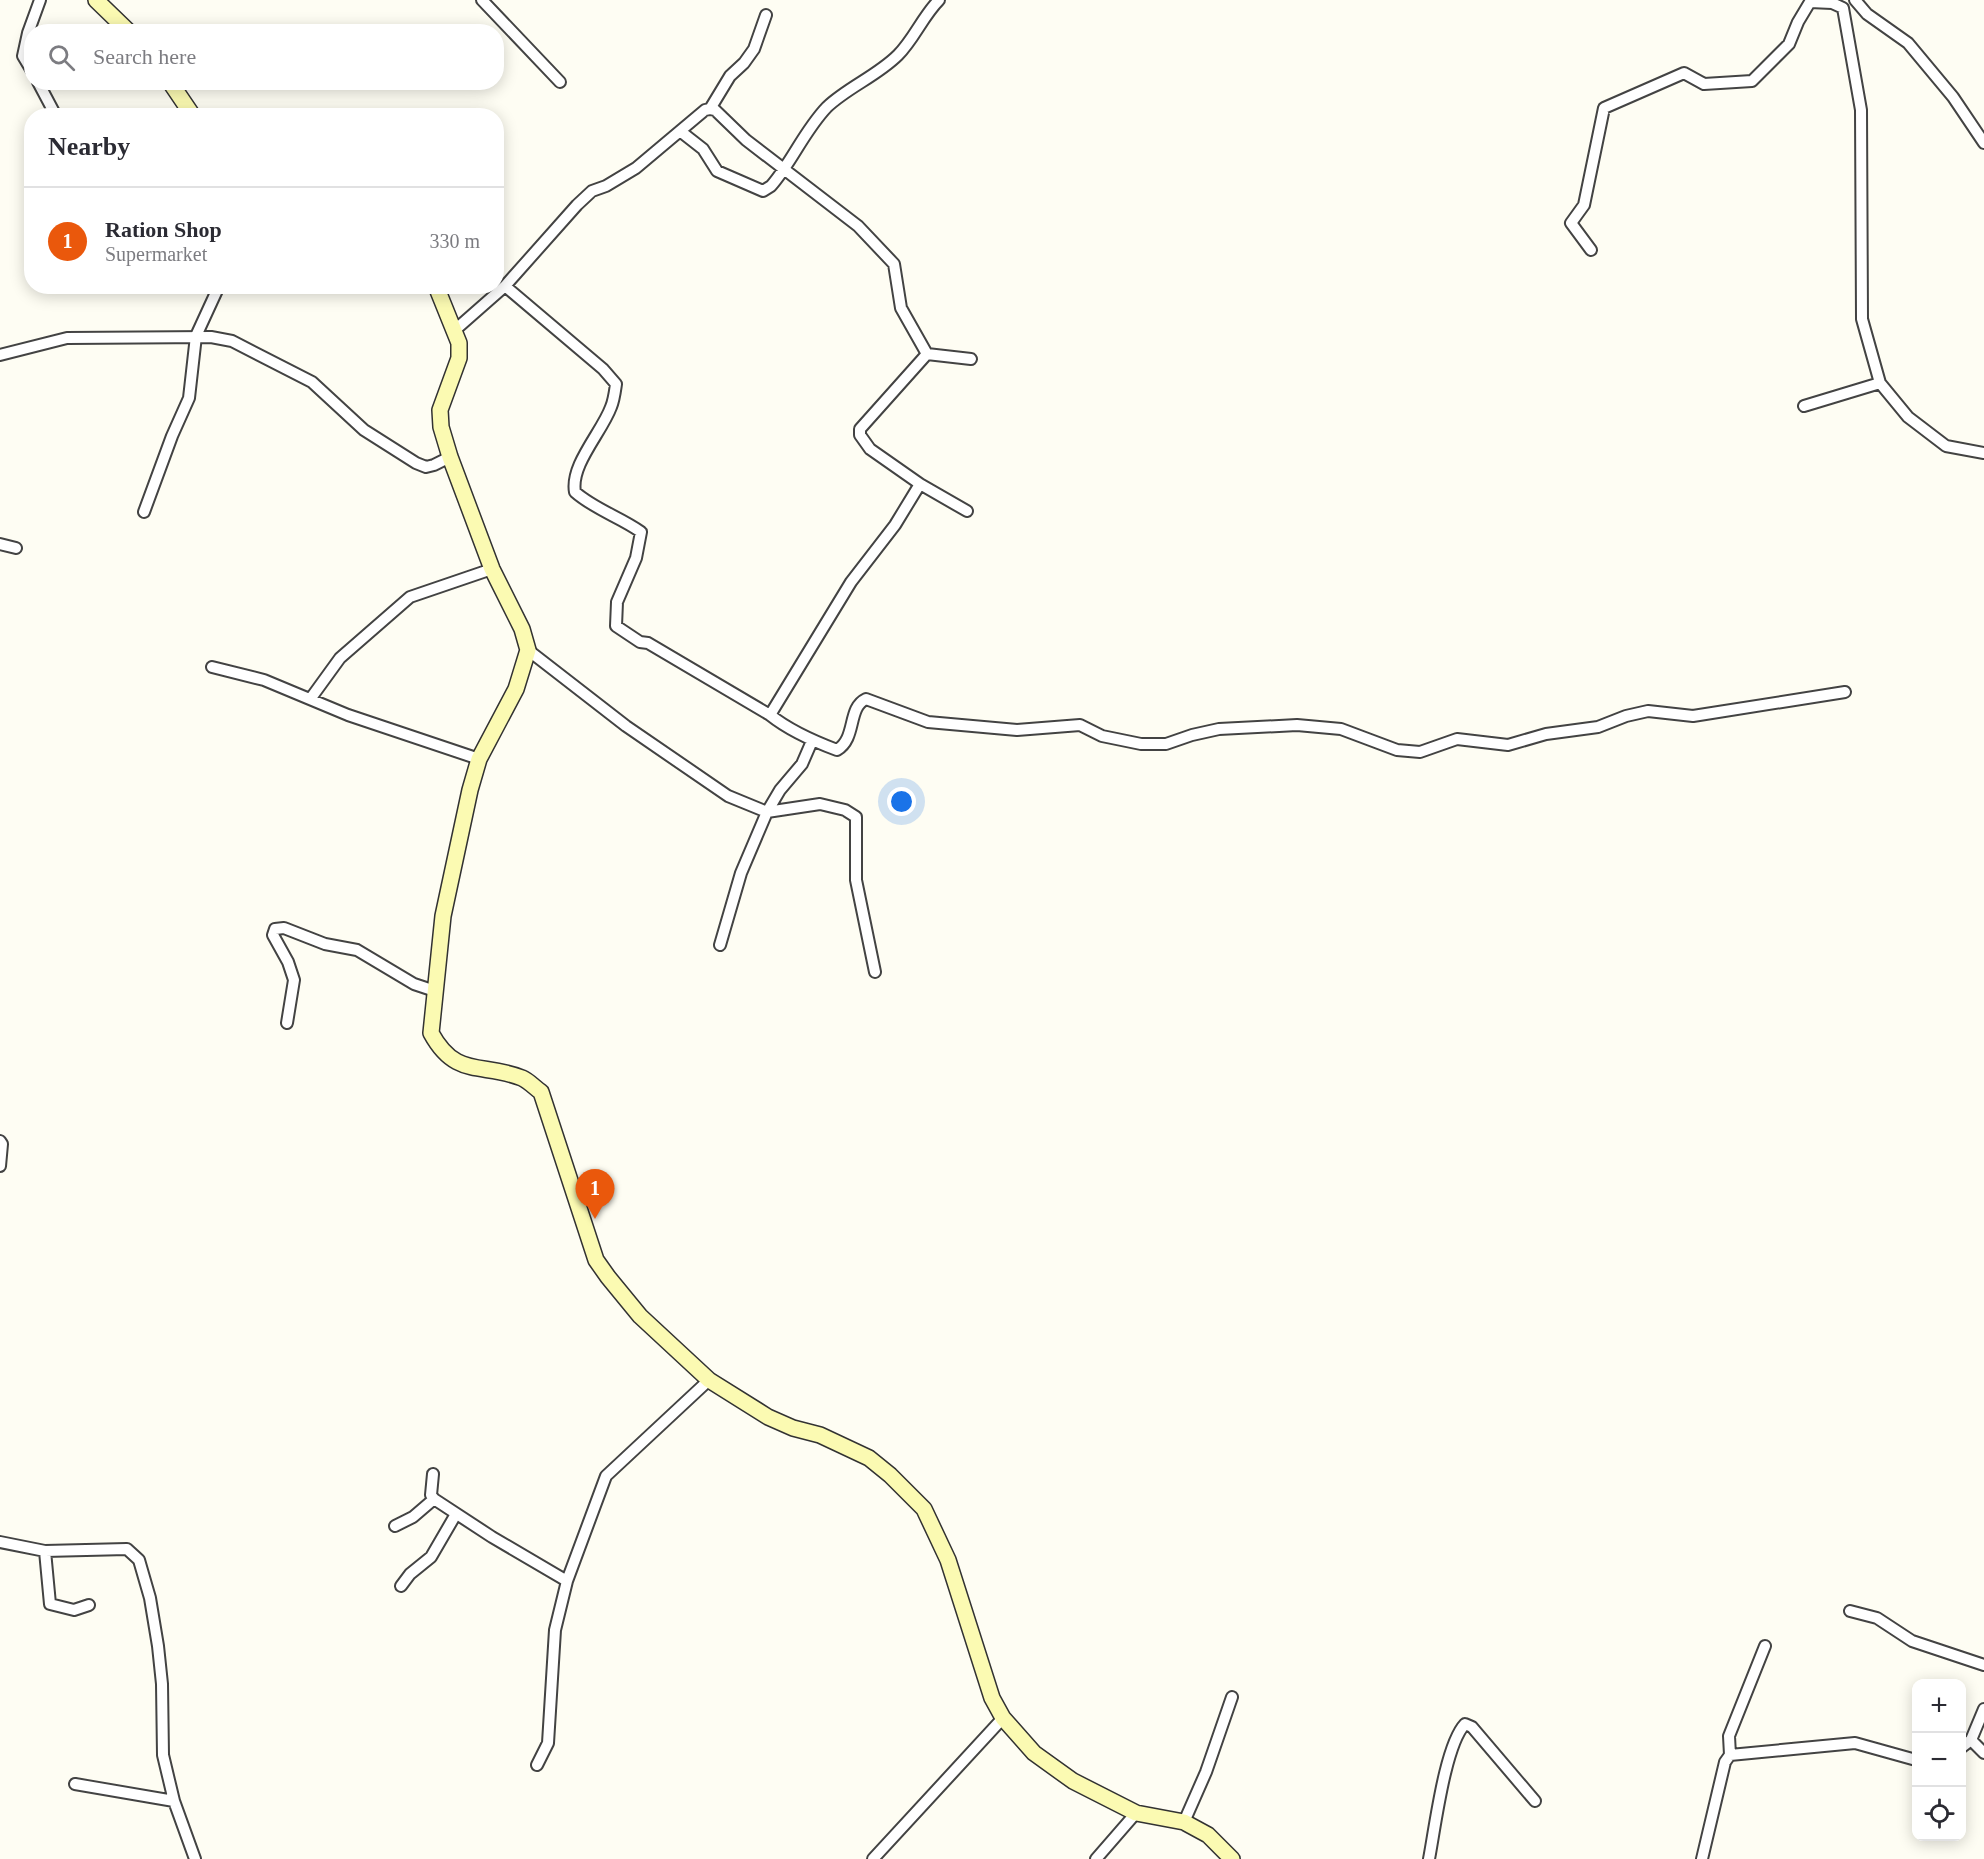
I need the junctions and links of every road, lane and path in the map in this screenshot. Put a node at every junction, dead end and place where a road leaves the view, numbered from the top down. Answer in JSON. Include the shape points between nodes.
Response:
{"nodes":[{"id":1,"x":40,"y":0,"type":"edge"},
{"id":2,"x":96,"y":0,"type":"edge"},
{"id":3,"x":482,"y":0,"type":"edge"},
{"id":4,"x":939,"y":0,"type":"edge"},
{"id":5,"x":1853,"y":0,"type":"edge"},
{"id":6,"x":1843,"y":8,"type":"junction"},
{"id":7,"x":766,"y":15,"type":"dead end"},
{"id":8,"x":31,"y":24,"type":"edge"},
{"id":9,"x":121,"y":24,"type":"edge"},
{"id":10,"x":561,"y":82,"type":"dead end"},
{"id":11,"x":42,"y":90,"type":"edge"},
{"id":12,"x":175,"y":90,"type":"edge"},
{"id":13,"x":52,"y":108,"type":"edge"},
{"id":14,"x":188,"y":108,"type":"edge"},
{"id":15,"x":710,"y":109,"type":"junction"},
{"id":16,"x":680,"y":131,"type":"junction"},
{"id":17,"x":1984,"y":143,"type":"edge"},
{"id":18,"x":783,"y":168,"type":"junction"},
{"id":19,"x":1591,"y":250,"type":"dead end"},
{"id":20,"x":505,"y":286,"type":"joint"},
{"id":21,"x":215,"y":294,"type":"edge"},
{"id":22,"x":439,"y":294,"type":"edge"},
{"id":23,"x":496,"y":294,"type":"edge"},
{"id":24,"x":455,"y":330,"type":"junction"},
{"id":25,"x":196,"y":336,"type":"junction"},
{"id":26,"x":927,"y":354,"type":"junction"},
{"id":27,"x":0,"y":355,"type":"edge"},
{"id":28,"x":971,"y":359,"type":"dead end"},
{"id":29,"x":1880,"y":383,"type":"junction"},
{"id":30,"x":1804,"y":406,"type":"dead end"},
{"id":31,"x":1984,"y":453,"type":"edge"},
{"id":32,"x":450,"y":457,"type":"junction"},
{"id":33,"x":920,"y":484,"type":"junction"},
{"id":34,"x":967,"y":511,"type":"dead end"},
{"id":35,"x":144,"y":512,"type":"dead end"},
{"id":36,"x":0,"y":544,"type":"edge"},
{"id":37,"x":16,"y":548,"type":"dead end"},
{"id":38,"x":492,"y":569,"type":"junction"},
{"id":39,"x":528,"y":650,"type":"junction"},
{"id":40,"x":212,"y":667,"type":"dead end"},
{"id":41,"x":1845,"y":692,"type":"dead end"},
{"id":42,"x":311,"y":698,"type":"junction"},
{"id":43,"x":770,"y":715,"type":"junction"},
{"id":44,"x":812,"y":741,"type":"junction"},
{"id":45,"x":479,"y":759,"type":"junction"},
{"id":46,"x":767,"y":812,"type":"junction"},
{"id":47,"x":720,"y":945,"type":"dead end"},
{"id":48,"x":875,"y":972,"type":"dead end"},
{"id":49,"x":435,"y":991,"type":"junction"},
{"id":50,"x":287,"y":1023,"type":"dead end"},
{"id":51,"x":0,"y":1141,"type":"edge"},
{"id":52,"x":0,"y":1166,"type":"edge"},
{"id":53,"x":709,"y":1380,"type":"junction"},
{"id":54,"x":433,"y":1473,"type":"dead end"},
{"id":55,"x":434,"y":1499,"type":"junction"},
{"id":56,"x":456,"y":1514,"type":"junction"},
{"id":57,"x":395,"y":1526,"type":"dead end"},
{"id":58,"x":0,"y":1542,"type":"edge"},
{"id":59,"x":45,"y":1551,"type":"junction"},
{"id":60,"x":567,"y":1581,"type":"junction"},
{"id":61,"x":401,"y":1586,"type":"dead end"},
{"id":62,"x":89,"y":1605,"type":"dead end"},
{"id":63,"x":1850,"y":1611,"type":"dead end"},
{"id":64,"x":1765,"y":1646,"type":"dead end"},
{"id":65,"x":1984,"y":1665,"type":"edge"},
{"id":66,"x":1232,"y":1697,"type":"dead end"},
{"id":67,"x":1984,"y":1709,"type":"edge"},
{"id":68,"x":1003,"y":1718,"type":"junction"},
{"id":69,"x":1971,"y":1740,"type":"junction"},
{"id":70,"x":1966,"y":1744,"type":"edge"},
{"id":71,"x":1984,"y":1753,"type":"edge"},
{"id":72,"x":1730,"y":1755,"type":"junction"},
{"id":73,"x":1912,"y":1759,"type":"edge"},
{"id":74,"x":537,"y":1765,"type":"dead end"},
{"id":75,"x":75,"y":1784,"type":"dead end"},
{"id":76,"x":174,"y":1801,"type":"junction"},
{"id":77,"x":1535,"y":1801,"type":"dead end"},
{"id":78,"x":1136,"y":1813,"type":"junction"},
{"id":79,"x":1184,"y":1822,"type":"junction"},
{"id":80,"x":195,"y":1859,"type":"edge"},
{"id":81,"x":873,"y":1859,"type":"edge"},
{"id":82,"x":1095,"y":1859,"type":"edge"},
{"id":83,"x":1232,"y":1859,"type":"edge"},
{"id":84,"x":1429,"y":1859,"type":"edge"},
{"id":85,"x":1702,"y":1859,"type":"edge"}],
"edges":[{"from":1,"to":8,"type":"street"},
{"from":2,"to":9,"type":"main road"},
{"from":3,"to":10,"type":"street"},
{"from":4,"to":18,"type":"street","via":[[899,55],[828,106]]},
{"from":5,"to":6,"type":"street"},
{"from":5,"to":17,"type":"street","via":[[1908,43],[1953,97]]},
{"from":6,"to":19,"type":"street","via":[[1810,2],[1789,44],[1752,81],[1704,84],[1684,74],[1604,108],[1584,205],[1572,223]]},
{"from":6,"to":29,"type":"street","via":[[1861,110],[1862,319]]},
{"from":7,"to":15,"type":"street","via":[[754,49],[730,76]]},
{"from":11,"to":13,"type":"street"},
{"from":12,"to":14,"type":"main road"},
{"from":15,"to":16,"type":"street"},
{"from":15,"to":18,"type":"street"},
{"from":16,"to":18,"type":"street","via":[[703,149],[717,171],[763,190],[774,183]]},
{"from":16,"to":20,"type":"street","via":[[636,168],[592,191]]},
{"from":18,"to":26,"type":"street","via":[[858,226],[894,264],[901,308]]},
{"from":20,"to":43,"type":"street","via":[[616,384],[612,406],[573,484],[584,500],[641,532],[636,558],[617,602],[616,626]]},
{"from":21,"to":25,"type":"street"},
{"from":22,"to":24,"type":"main road"},
{"from":23,"to":24,"type":"street"},
{"from":24,"to":32,"type":"main road","via":[[459,358],[440,410]]},
{"from":25,"to":27,"type":"street","via":[[67,338]]},
{"from":25,"to":32,"type":"street","via":[[232,341],[312,382],[364,430],[416,463],[426,467]]},
{"from":25,"to":35,"type":"street","via":[[189,398]]},
{"from":26,"to":28,"type":"street"},
{"from":26,"to":33,"type":"street","via":[[860,429],[870,449]]},
{"from":29,"to":30,"type":"street"},
{"from":29,"to":31,"type":"street","via":[[1908,417],[1946,446]]},
{"from":32,"to":38,"type":"main road"},
{"from":33,"to":34,"type":"street"},
{"from":33,"to":43,"type":"street","via":[[895,525],[851,582]]},
{"from":36,"to":37,"type":"street"},
{"from":38,"to":39,"type":"main road","via":[[522,629]]},
{"from":38,"to":42,"type":"street","via":[[410,597],[340,658]]},
{"from":39,"to":45,"type":"main road","via":[[516,689]]},
{"from":39,"to":46,"type":"street","via":[[626,726],[728,796]]},
{"from":40,"to":42,"type":"street","via":[[264,680]]},
{"from":41,"to":44,"type":"street","via":[[1693,716],[1648,711],[1598,727],[1546,734],[1508,745],[1458,739],[1419,752],[1397,750],[1341,729],[1297,725],[1219,729],[1166,744],[1141,744],[1102,736],[1080,725],[1017,730],[928,722],[866,699],[856,710],[848,742],[843,746],[837,750]]},
{"from":42,"to":45,"type":"street","via":[[348,716]]},
{"from":43,"to":44,"type":"street"},
{"from":44,"to":46,"type":"street","via":[[802,764]]},
{"from":45,"to":49,"type":"main road","via":[[443,916]]},
{"from":46,"to":47,"type":"street","via":[[741,873]]},
{"from":46,"to":48,"type":"street","via":[[820,804],[856,817],[856,880]]},
{"from":49,"to":50,"type":"street","via":[[414,984],[357,950],[325,944],[284,928],[275,929],[273,935],[294,980]]},
{"from":49,"to":53,"type":"main road","via":[[431,1033],[439,1048],[449,1059],[524,1079],[541,1092],[596,1260],[640,1316]]},
{"from":51,"to":52,"type":"street"},
{"from":53,"to":60,"type":"street","via":[[606,1476]]},
{"from":53,"to":68,"type":"main road","via":[[768,1417],[831,1439],[869,1458],[924,1509],[948,1560],[992,1698]]},
{"from":54,"to":55,"type":"street"},
{"from":55,"to":56,"type":"street"},
{"from":55,"to":57,"type":"street"},
{"from":56,"to":60,"type":"street"},
{"from":56,"to":61,"type":"street","via":[[431,1557]]},
{"from":58,"to":59,"type":"street"},
{"from":59,"to":62,"type":"street","via":[[50,1604],[74,1610]]},
{"from":59,"to":76,"type":"street","via":[[126,1549],[139,1560],[158,1646],[163,1755]]},
{"from":60,"to":74,"type":"street","via":[[555,1630],[548,1743]]},
{"from":63,"to":65,"type":"street","via":[[1877,1618],[1912,1641]]},
{"from":64,"to":72,"type":"street","via":[[1729,1736]]},
{"from":66,"to":79,"type":"street"},
{"from":67,"to":69,"type":"street"},
{"from":68,"to":78,"type":"main road","via":[[1034,1753],[1073,1781]]},
{"from":68,"to":81,"type":"street"},
{"from":69,"to":70,"type":"street"},
{"from":69,"to":71,"type":"street"},
{"from":72,"to":73,"type":"street","via":[[1855,1743]]},
{"from":72,"to":85,"type":"street","via":[[1725,1762]]},
{"from":75,"to":76,"type":"street"},
{"from":76,"to":80,"type":"street"},
{"from":77,"to":84,"type":"street","via":[[1466,1724],[1450,1753]]},
{"from":78,"to":79,"type":"main road"},
{"from":78,"to":82,"type":"street"},
{"from":79,"to":83,"type":"main road","via":[[1208,1835]]}]}
